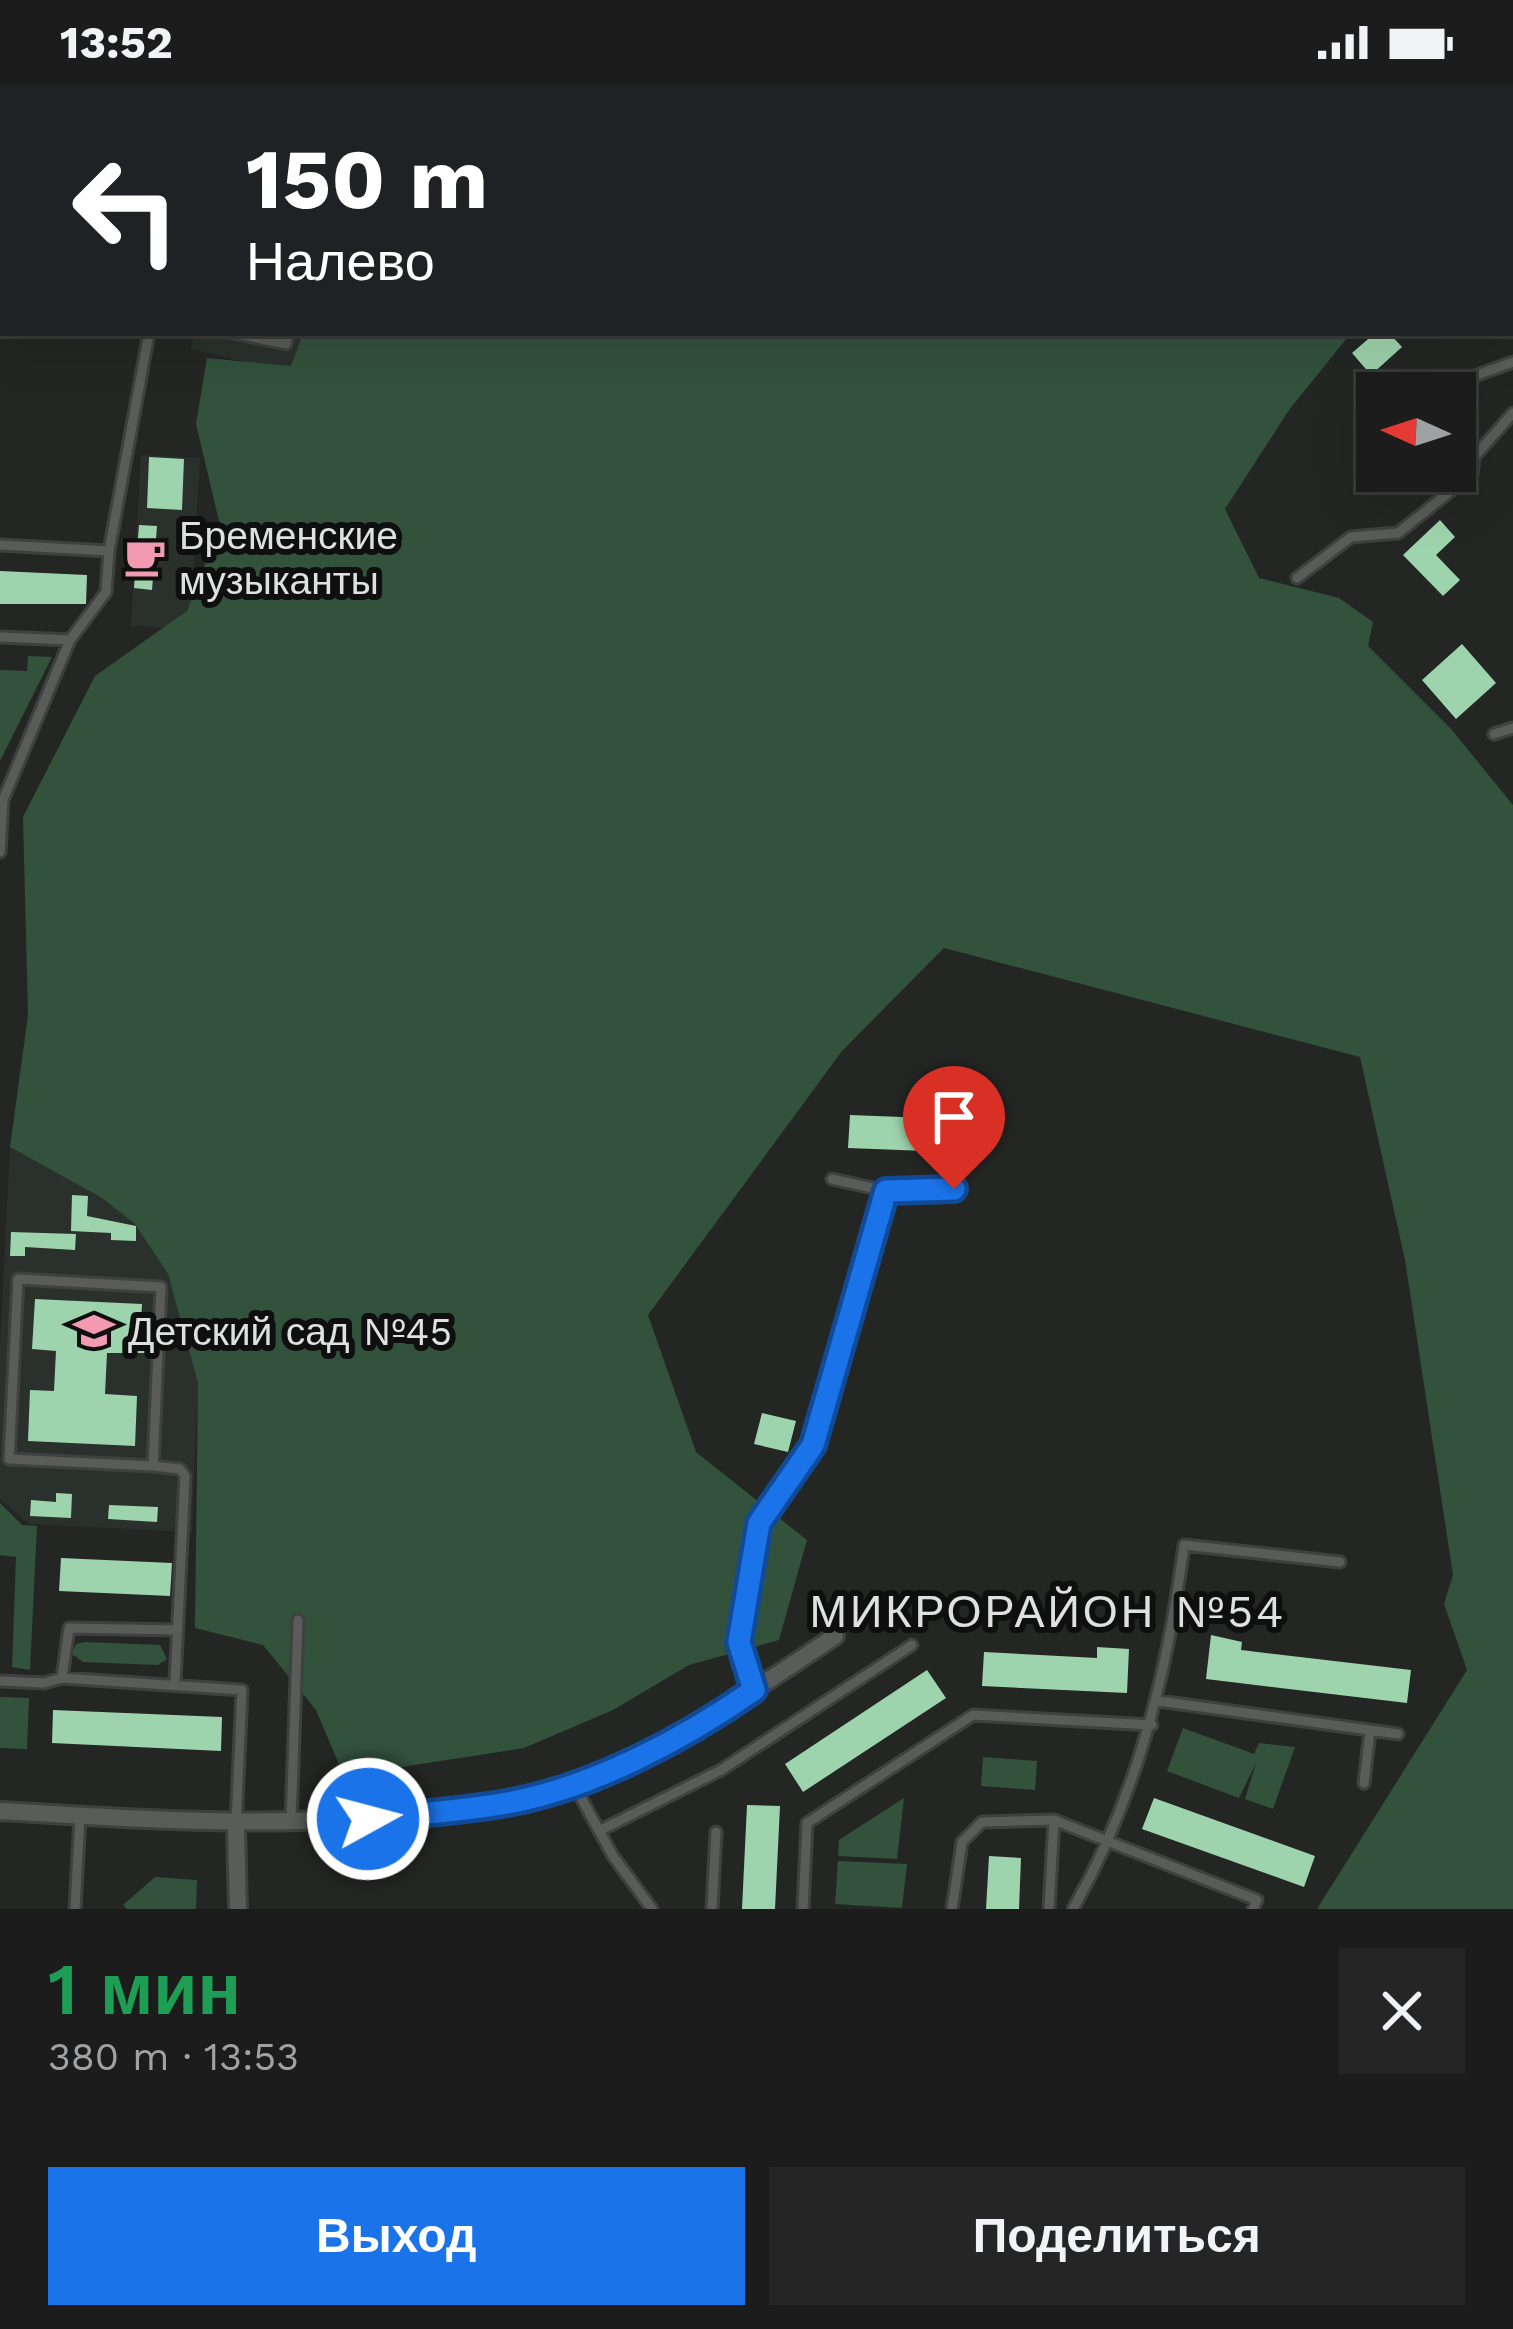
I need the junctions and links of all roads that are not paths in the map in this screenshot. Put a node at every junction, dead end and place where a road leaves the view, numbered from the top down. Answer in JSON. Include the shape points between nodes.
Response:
{"nodes":[{"id":1,"x":148,"y":336,"type":"edge"},
{"id":2,"x":247,"y":336,"type":"edge"},
{"id":3,"x":288,"y":336,"type":"edge"},
{"id":4,"x":1513,"y":362,"type":"edge"},
{"id":5,"x":1476,"y":376,"type":"edge"},
{"id":6,"x":1513,"y":413,"type":"edge"},
{"id":7,"x":0,"y":545,"type":"edge"},
{"id":8,"x":109,"y":550,"type":"junction"},
{"id":9,"x":1297,"y":578,"type":"dead end"},
{"id":10,"x":0,"y":637,"type":"edge"},
{"id":11,"x":70,"y":640,"type":"junction"},
{"id":12,"x":1513,"y":728,"type":"edge"},
{"id":13,"x":1494,"y":734,"type":"dead end"},
{"id":14,"x":0,"y":852,"type":"edge"},
{"id":15,"x":972,"y":1135,"type":"dead end"},
{"id":16,"x":832,"y":1179,"type":"dead end"},
{"id":17,"x":886,"y":1191,"type":"junction"},
{"id":18,"x":153,"y":1466,"type":"junction"},
{"id":19,"x":1340,"y":1562,"type":"dead end"},
{"id":20,"x":298,"y":1620,"type":"dead end"},
{"id":21,"x":178,"y":1630,"type":"junction"},
{"id":22,"x":836,"y":1636,"type":"dead end"},
{"id":23,"x":912,"y":1645,"type":"dead end"},
{"id":24,"x":62,"y":1678,"type":"junction"},
{"id":25,"x":0,"y":1681,"type":"edge"},
{"id":26,"x":176,"y":1682,"type":"junction"},
{"id":27,"x":754,"y":1690,"type":"junction"},
{"id":28,"x":1159,"y":1701,"type":"junction"},
{"id":29,"x":1152,"y":1725,"type":"junction"},
{"id":30,"x":1370,"y":1731,"type":"junction"},
{"id":31,"x":1398,"y":1734,"type":"dead end"},
{"id":32,"x":1364,"y":1783,"type":"dead end"},
{"id":33,"x":573,"y":1784,"type":"junction"},
{"id":34,"x":0,"y":1811,"type":"edge"},
{"id":35,"x":80,"y":1816,"type":"junction"},
{"id":36,"x":1054,"y":1820,"type":"junction"},
{"id":37,"x":291,"y":1823,"type":"junction"},
{"id":38,"x":236,"y":1826,"type":"junction"},
{"id":39,"x":599,"y":1831,"type":"junction"},
{"id":40,"x":716,"y":1832,"type":"dead end"},
{"id":41,"x":1110,"y":1844,"type":"junction"},
{"id":42,"x":75,"y":1909,"type":"edge"},
{"id":43,"x":238,"y":1909,"type":"edge"},
{"id":44,"x":652,"y":1909,"type":"edge"},
{"id":45,"x":712,"y":1909,"type":"edge"},
{"id":46,"x":803,"y":1909,"type":"edge"},
{"id":47,"x":952,"y":1909,"type":"edge"},
{"id":48,"x":1049,"y":1909,"type":"edge"},
{"id":49,"x":1073,"y":1909,"type":"edge"},
{"id":50,"x":1253,"y":1909,"type":"edge"}],
"edges":[{"from":1,"to":8,"type":"lane"},
{"from":2,"to":3,"type":"lane","via":[[286,344]]},
{"from":4,"to":5,"type":"lane"},
{"from":6,"to":9,"type":"lane","via":[[1474,457],[1472,474],[1397,532],[1351,537]]},
{"from":7,"to":8,"type":"lane"},
{"from":8,"to":11,"type":"lane","via":[[106,592]]},
{"from":10,"to":11,"type":"lane"},
{"from":11,"to":14,"type":"lane","via":[[3,800]]},
{"from":12,"to":13,"type":"lane"},
{"from":15,"to":17,"type":"lane","via":[[954,1189]]},
{"from":16,"to":17,"type":"lane"},
{"from":17,"to":27,"type":"lane","via":[[813,1445],[759,1523],[739,1642]]},
{"from":18,"to":18,"type":"lane","via":[[161,1287],[18,1279],[9,1459]]},
{"from":18,"to":21,"type":"lane","via":[[185,1476]]},
{"from":19,"to":28,"type":"lane","via":[[1184,1544]]},
{"from":20,"to":37,"type":"lane"},
{"from":21,"to":24,"type":"lane","via":[[69,1628]]},
{"from":21,"to":26,"type":"lane"},
{"from":22,"to":27,"type":"street"},
{"from":23,"to":39,"type":"lane","via":[[693,1787]]},
{"from":24,"to":25,"type":"lane"},
{"from":24,"to":26,"type":"lane"},
{"from":26,"to":38,"type":"lane","via":[[242,1690]]},
{"from":27,"to":33,"type":"street","via":[[700,1726]]},
{"from":28,"to":29,"type":"lane"},
{"from":28,"to":30,"type":"lane"},
{"from":29,"to":41,"type":"lane"},
{"from":29,"to":46,"type":"lane","via":[[973,1715],[807,1823]]},
{"from":30,"to":31,"type":"lane"},
{"from":30,"to":32,"type":"lane"},
{"from":33,"to":37,"type":"street","via":[[510,1803]]},
{"from":33,"to":39,"type":"lane"},
{"from":34,"to":35,"type":"street"},
{"from":35,"to":38,"type":"street"},
{"from":35,"to":42,"type":"lane"},
{"from":36,"to":41,"type":"lane"},
{"from":36,"to":47,"type":"lane","via":[[982,1822],[962,1842]]},
{"from":36,"to":48,"type":"lane"},
{"from":37,"to":38,"type":"street"},
{"from":38,"to":43,"type":"street"},
{"from":39,"to":44,"type":"lane"},
{"from":40,"to":45,"type":"lane"},
{"from":41,"to":49,"type":"lane"},
{"from":41,"to":50,"type":"lane","via":[[1257,1900]]}]}
